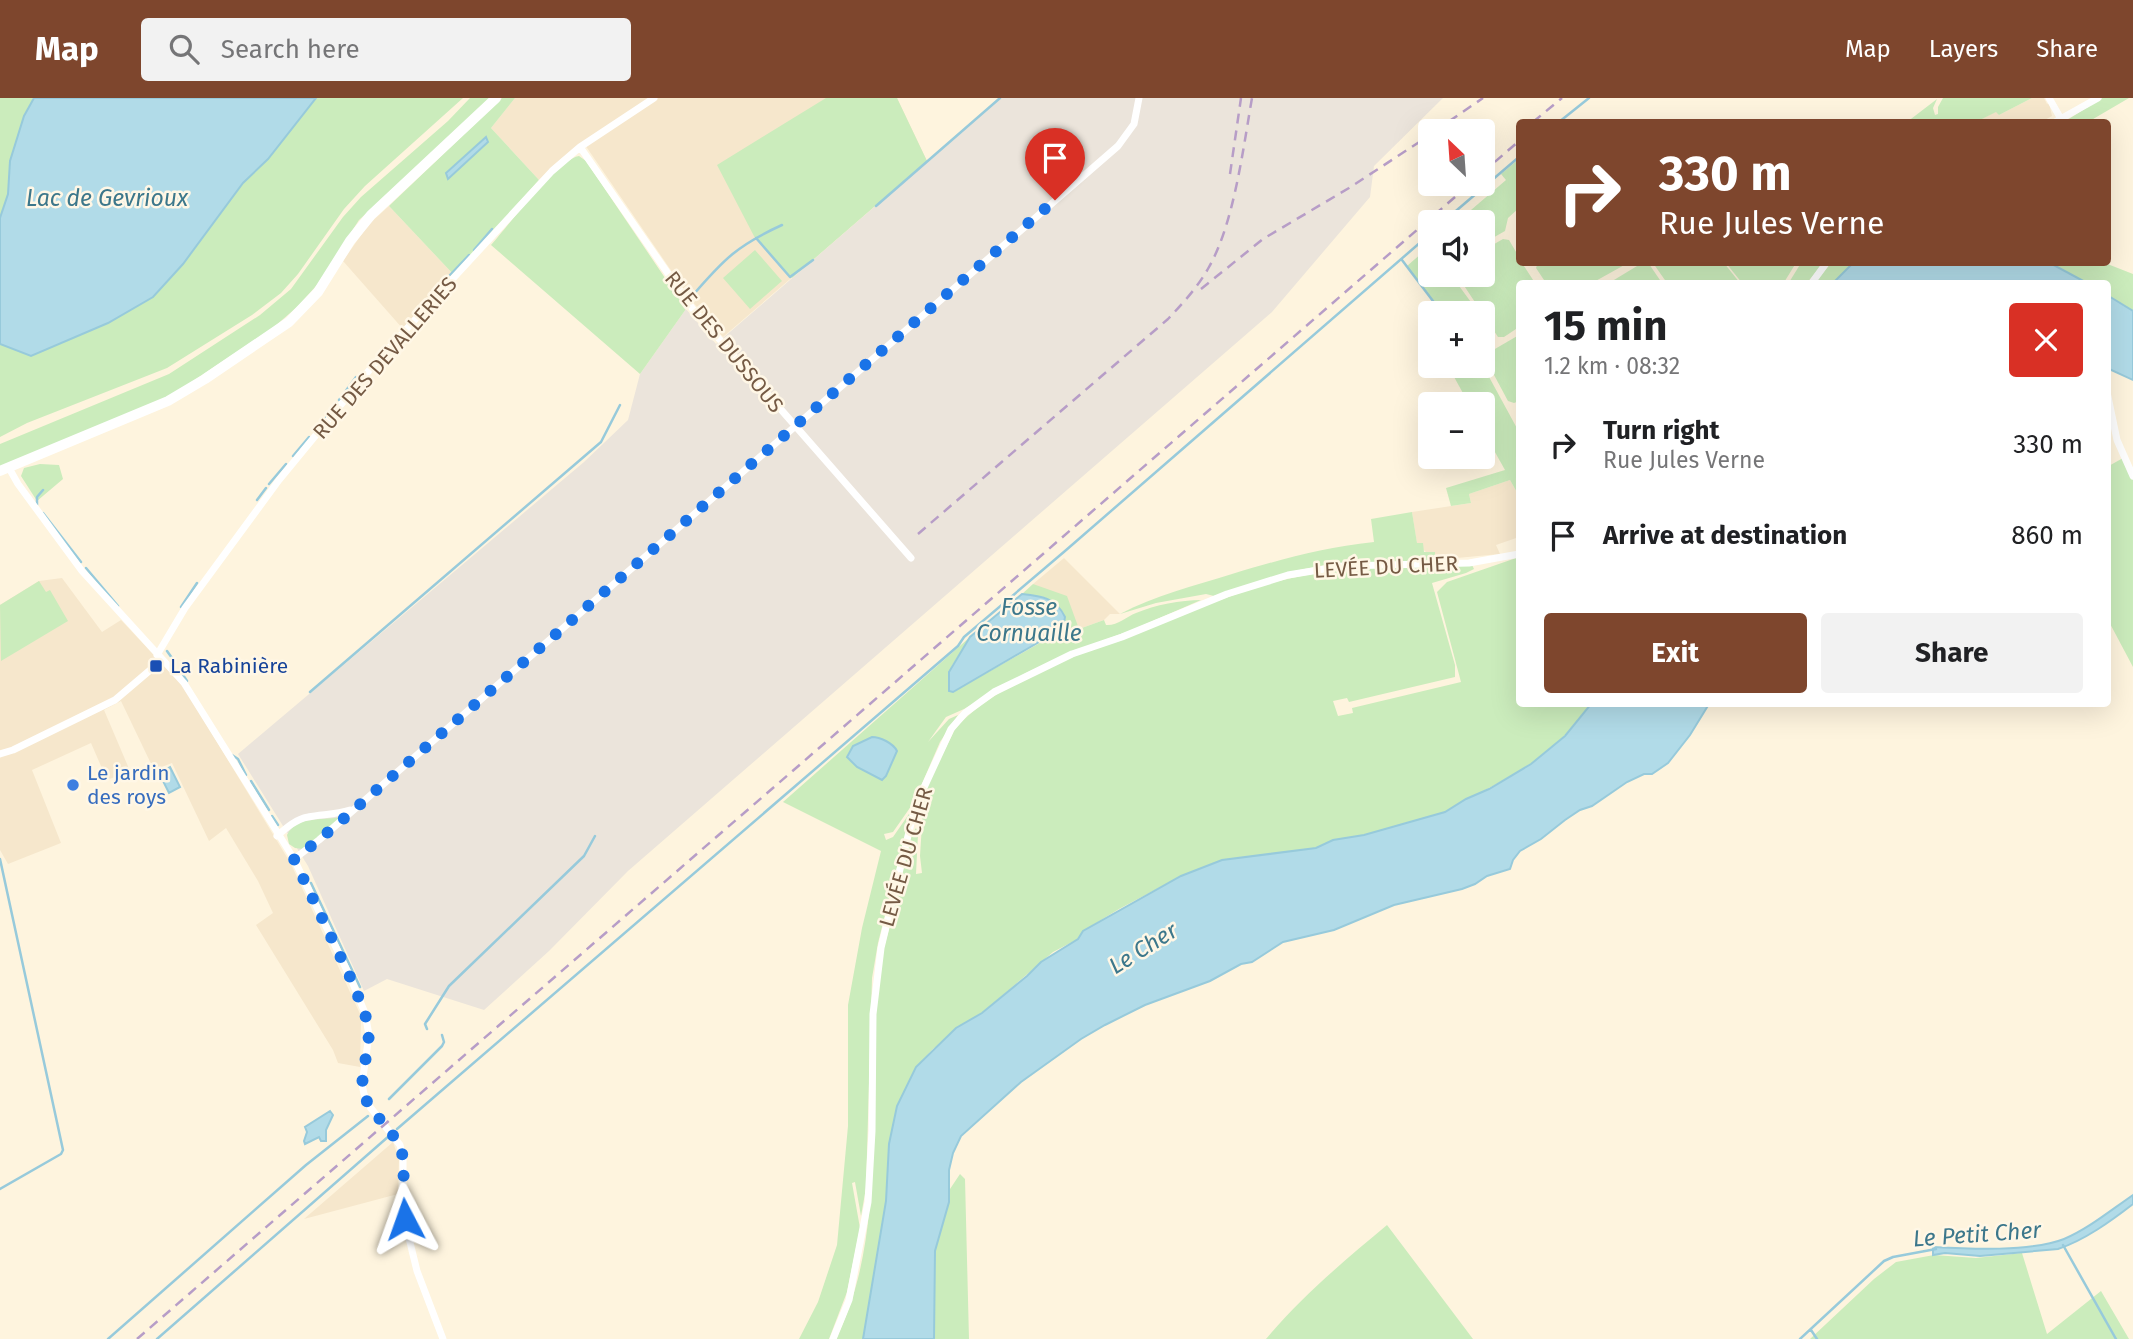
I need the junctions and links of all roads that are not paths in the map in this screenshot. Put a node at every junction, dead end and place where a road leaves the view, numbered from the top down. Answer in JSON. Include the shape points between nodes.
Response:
{"nodes":[{"id":1,"x":496,"y":98,"type":"edge"},
{"id":2,"x":654,"y":98,"type":"edge"},
{"id":3,"x":1139,"y":98,"type":"edge"},
{"id":4,"x":2049,"y":98,"type":"edge"},
{"id":5,"x":2098,"y":98,"type":"edge"},
{"id":6,"x":2057,"y":119,"type":"edge"},
{"id":7,"x":2061,"y":119,"type":"edge"},
{"id":8,"x":580,"y":147,"type":"junction"},
{"id":9,"x":2111,"y":411,"type":"edge"},
{"id":10,"x":794,"y":427,"type":"junction"},
{"id":11,"x":4,"y":470,"type":"edge"},
{"id":12,"x":2133,"y":476,"type":"edge"},
{"id":13,"x":1516,"y":555,"type":"edge"},
{"id":14,"x":911,"y":558,"type":"dead end"},
{"id":15,"x":159,"y":658,"type":"junction"},
{"id":16,"x":0,"y":754,"type":"edge"},
{"id":17,"x":354,"y":809,"type":"junction"},
{"id":18,"x":277,"y":836,"type":"junction"},
{"id":19,"x":294,"y":859,"type":"junction"},
{"id":20,"x":443,"y":1339,"type":"edge"},
{"id":21,"x":833,"y":1339,"type":"edge"}],
"edges":[{"from":1,"to":11,"type":"street","via":[[372,215],[318,292],[289,322],[168,401]]},
{"from":2,"to":8,"type":"street","name":"RUE DES DEVALLERIES"},
{"from":3,"to":10,"type":"street","via":[[1134,124],[1118,146]]},
{"from":4,"to":6,"type":"street"},
{"from":5,"to":7,"type":"street"},
{"from":8,"to":10,"type":"street","name":"RUE DES DUSSOUS","via":[[692,308]]},
{"from":8,"to":15,"type":"street","name":"RUE DES DEVALLERIES","via":[[536,188],[360,381],[256,510],[185,608]]},
{"from":9,"to":12,"type":"street","via":[[2117,440]]},
{"from":10,"to":14,"type":"street","name":"RUE DES DUSSOUS"},
{"from":10,"to":17,"type":"street"},
{"from":11,"to":15,"type":"street","via":[[82,571]]},
{"from":13,"to":21,"type":"street","name":"LEVÉE DU CHER","via":[[1469,563],[1324,568],[1264,582],[1054,662],[965,712],[951,729],[915,807],[883,939],[874,1004],[868,1202],[849,1300]]},
{"from":15,"to":16,"type":"street","name":"RUE DES DEVALLERIES","via":[[115,700]]},
{"from":15,"to":18,"type":"street","via":[[184,683]]},
{"from":17,"to":18,"type":"street","via":[[307,817]]},
{"from":17,"to":19,"type":"street"},
{"from":18,"to":19,"type":"street"},
{"from":19,"to":20,"type":"street","via":[[365,1013],[369,1035],[363,1094],[400,1144],[407,1230]]}]}
